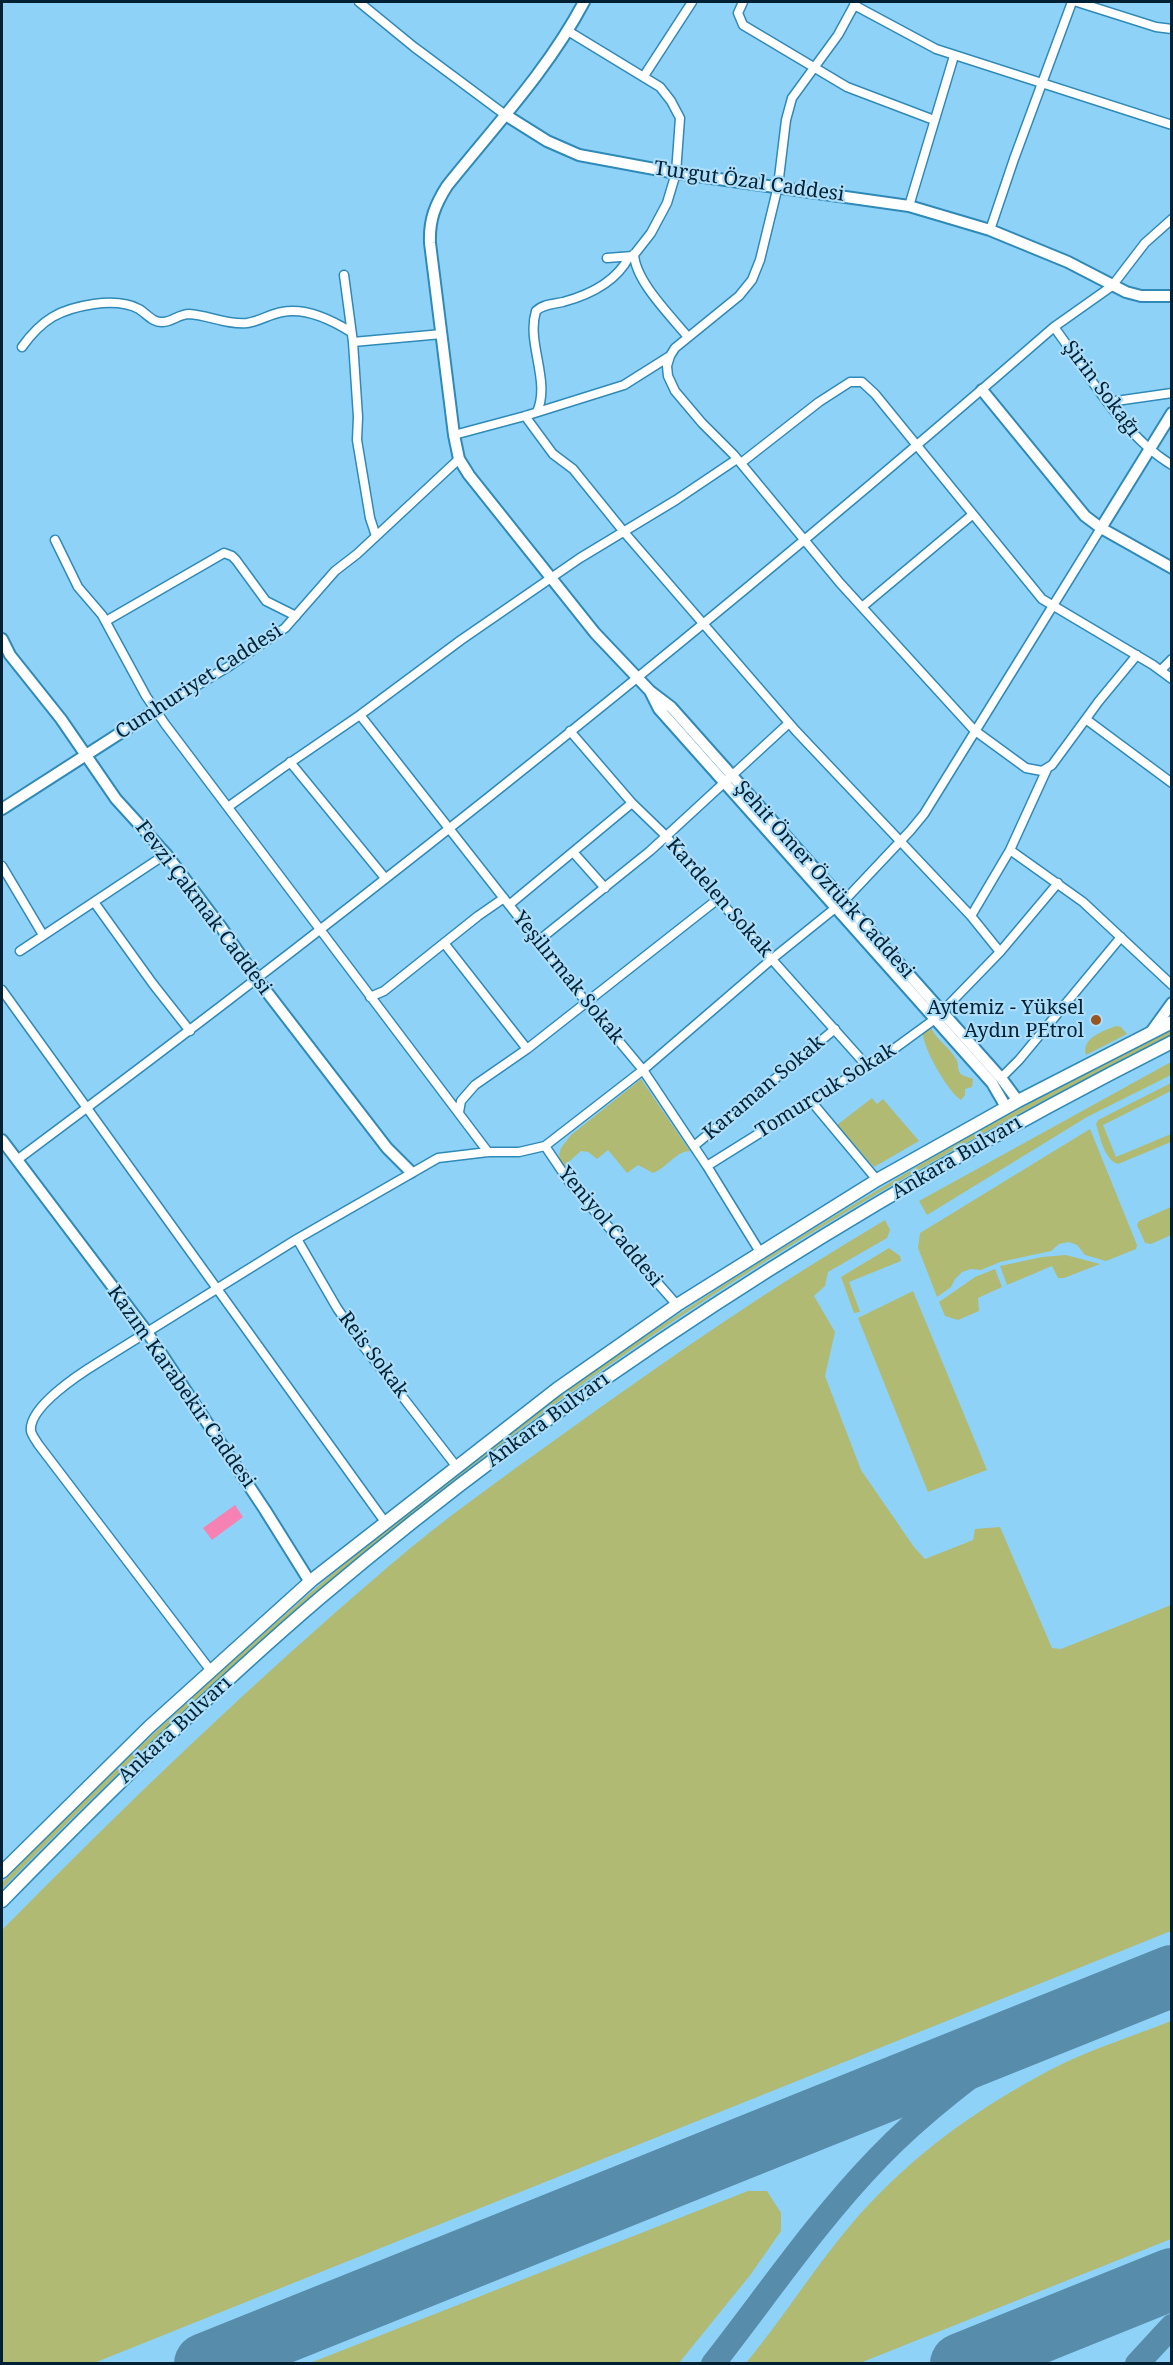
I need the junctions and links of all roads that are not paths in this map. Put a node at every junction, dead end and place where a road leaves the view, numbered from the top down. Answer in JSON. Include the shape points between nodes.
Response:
{"nodes":[{"id":1,"x":359,"y":2,"type":"edge"},
{"id":2,"x":584,"y":2,"type":"edge"},
{"id":3,"x":692,"y":2,"type":"edge"},
{"id":4,"x":743,"y":2,"type":"edge"},
{"id":5,"x":1072,"y":2,"type":"edge"},
{"id":6,"x":1077,"y":2,"type":"edge"},
{"id":7,"x":855,"y":3,"type":"edge"},
{"id":8,"x":1172,"y":29,"type":"edge"},
{"id":9,"x":568,"y":31,"type":"junction"},
{"id":10,"x":954,"y":56,"type":"junction"},
{"id":11,"x":814,"y":69,"type":"junction"},
{"id":12,"x":644,"y":76,"type":"junction"},
{"id":13,"x":1042,"y":83,"type":"junction"},
{"id":14,"x":504,"y":114,"type":"junction"},
{"id":15,"x":934,"y":120,"type":"junction"},
{"id":16,"x":1172,"y":125,"type":"edge"},
{"id":17,"x":676,"y":172,"type":"junction"},
{"id":18,"x":778,"y":186,"type":"junction"},
{"id":19,"x":909,"y":206,"type":"junction"},
{"id":20,"x":1172,"y":219,"type":"edge"},
{"id":21,"x":990,"y":230,"type":"junction"},
{"id":22,"x":632,"y":256,"type":"junction"},
{"id":23,"x":607,"y":258,"type":"dead end"},
{"id":24,"x":344,"y":275,"type":"dead end"},
{"id":25,"x":1112,"y":286,"type":"junction"},
{"id":26,"x":1172,"y":296,"type":"edge"},
{"id":27,"x":1054,"y":327,"type":"junction"},
{"id":28,"x":351,"y":332,"type":"junction"},
{"id":29,"x":441,"y":334,"type":"junction"},
{"id":30,"x":688,"y":337,"type":"junction"},
{"id":31,"x":353,"y":342,"type":"junction"},
{"id":32,"x":22,"y":347,"type":"dead end"},
{"id":33,"x":670,"y":356,"type":"junction"},
{"id":34,"x":982,"y":390,"type":"junction"},
{"id":35,"x":1172,"y":393,"type":"edge"},
{"id":36,"x":1109,"y":402,"type":"junction"},
{"id":37,"x":537,"y":412,"type":"junction"},
{"id":38,"x":1172,"y":414,"type":"edge"},
{"id":39,"x":525,"y":416,"type":"junction"},
{"id":40,"x":454,"y":435,"type":"junction"},
{"id":41,"x":916,"y":444,"type":"junction"},
{"id":42,"x":1149,"y":450,"type":"junction"},
{"id":43,"x":459,"y":459,"type":"junction"},
{"id":44,"x":739,"y":461,"type":"junction"},
{"id":45,"x":1172,"y":465,"type":"edge"},
{"id":46,"x":972,"y":515,"type":"junction"},
{"id":47,"x":1101,"y":528,"type":"junction"},
{"id":48,"x":624,"y":532,"type":"junction"},
{"id":49,"x":376,"y":536,"type":"junction"},
{"id":50,"x":804,"y":539,"type":"junction"},
{"id":51,"x":55,"y":540,"type":"dead end"},
{"id":52,"x":1172,"y":568,"type":"edge"},
{"id":53,"x":551,"y":579,"type":"junction"},
{"id":54,"x":1051,"y":605,"type":"junction"},
{"id":55,"x":862,"y":607,"type":"junction"},
{"id":56,"x":296,"y":616,"type":"junction"},
{"id":57,"x":106,"y":621,"type":"junction"},
{"id":58,"x":702,"y":623,"type":"junction"},
{"id":59,"x":2,"y":639,"type":"edge"},
{"id":60,"x":1137,"y":656,"type":"junction"},
{"id":61,"x":1172,"y":659,"type":"edge"},
{"id":62,"x":1161,"y":670,"type":"junction"},
{"id":63,"x":638,"y":677,"type":"junction"},
{"id":64,"x":1172,"y":679,"type":"edge"},
{"id":65,"x":156,"y":710,"type":"junction"},
{"id":66,"x":360,"y":716,"type":"junction"},
{"id":67,"x":1087,"y":720,"type":"junction"},
{"id":68,"x":789,"y":723,"type":"junction"},
{"id":69,"x":975,"y":730,"type":"junction"},
{"id":70,"x":570,"y":731,"type":"junction"},
{"id":71,"x":86,"y":754,"type":"junction"},
{"id":72,"x":290,"y":762,"type":"junction"},
{"id":73,"x":1047,"y":769,"type":"junction"},
{"id":74,"x":728,"y":779,"type":"junction"},
{"id":75,"x":1172,"y":783,"type":"edge"},
{"id":76,"x":632,"y":803,"type":"junction"},
{"id":77,"x":228,"y":807,"type":"junction"},
{"id":78,"x":2,"y":809,"type":"edge"},
{"id":79,"x":449,"y":828,"type":"junction"},
{"id":80,"x":665,"y":835,"type":"junction"},
{"id":81,"x":900,"y":842,"type":"junction"},
{"id":82,"x":1010,"y":850,"type":"junction"},
{"id":83,"x":573,"y":852,"type":"junction"},
{"id":84,"x":166,"y":854,"type":"junction"},
{"id":85,"x":2,"y":866,"type":"edge"},
{"id":86,"x":385,"y":878,"type":"junction"},
{"id":87,"x":1058,"y":883,"type":"junction"},
{"id":88,"x":605,"y":888,"type":"junction"},
{"id":89,"x":718,"y":899,"type":"junction"},
{"id":90,"x":94,"y":902,"type":"junction"},
{"id":91,"x":507,"y":902,"type":"junction"},
{"id":92,"x":840,"y":904,"type":"junction"},
{"id":93,"x":970,"y":916,"type":"junction"},
{"id":94,"x":320,"y":930,"type":"junction"},
{"id":95,"x":43,"y":936,"type":"junction"},
{"id":96,"x":1121,"y":937,"type":"junction"},
{"id":97,"x":538,"y":941,"type":"junction"},
{"id":98,"x":444,"y":943,"type":"junction"},
{"id":99,"x":20,"y":951,"type":"dead end"},
{"id":100,"x":999,"y":952,"type":"junction"},
{"id":101,"x":772,"y":958,"type":"junction"},
{"id":102,"x":256,"y":979,"type":"junction"},
{"id":103,"x":1172,"y":985,"type":"edge"},
{"id":104,"x":2,"y":990,"type":"edge"},
{"id":105,"x":370,"y":997,"type":"junction"},
{"id":106,"x":587,"y":1003,"type":"junction"},
{"id":107,"x":1172,"y":1003,"type":"edge"},
{"id":108,"x":938,"y":1016,"type":"junction"},
{"id":109,"x":1172,"y":1022,"type":"edge"},
{"id":110,"x":834,"y":1029,"type":"junction"},
{"id":111,"x":190,"y":1031,"type":"junction"},
{"id":112,"x":1151,"y":1032,"type":"junction"},
{"id":113,"x":1172,"y":1042,"type":"edge"},
{"id":114,"x":527,"y":1049,"type":"junction"},
{"id":115,"x":867,"y":1066,"type":"junction"},
{"id":116,"x":643,"y":1070,"type":"junction"},
{"id":117,"x":1000,"y":1078,"type":"junction"},
{"id":118,"x":811,"y":1101,"type":"junction"},
{"id":119,"x":1018,"y":1101,"type":"junction"},
{"id":120,"x":1006,"y":1107,"type":"junction"},
{"id":121,"x":86,"y":1109,"type":"junction"},
{"id":122,"x":459,"y":1112,"type":"junction"},
{"id":123,"x":2,"y":1140,"type":"edge"},
{"id":124,"x":545,"y":1146,"type":"junction"},
{"id":125,"x":694,"y":1146,"type":"junction"},
{"id":126,"x":488,"y":1152,"type":"junction"},
{"id":127,"x":17,"y":1160,"type":"junction"},
{"id":128,"x":707,"y":1166,"type":"junction"},
{"id":129,"x":411,"y":1172,"type":"junction"},
{"id":130,"x":877,"y":1180,"type":"junction"},
{"id":131,"x":297,"y":1239,"type":"junction"},
{"id":132,"x":760,"y":1252,"type":"junction"},
{"id":133,"x":216,"y":1289,"type":"junction"},
{"id":134,"x":677,"y":1305,"type":"junction"},
{"id":135,"x":147,"y":1332,"type":"junction"},
{"id":136,"x":456,"y":1466,"type":"junction"},
{"id":137,"x":384,"y":1522,"type":"junction"},
{"id":138,"x":310,"y":1582,"type":"junction"},
{"id":139,"x":211,"y":1671,"type":"junction"},
{"id":140,"x":2,"y":1872,"type":"edge"},
{"id":141,"x":2,"y":1901,"type":"edge"}],
"edges":[{"from":1,"to":14,"type":"street","name":"Turgut Özal Caddesi"},
{"from":2,"to":9,"type":"street","name":"Şehit Ömer Öztürk Caddesi"},
{"from":3,"to":12,"type":"street"},
{"from":4,"to":11,"type":"street","via":[[738,13],[743,25]]},
{"from":5,"to":13,"type":"street"},
{"from":6,"to":8,"type":"street"},
{"from":7,"to":10,"type":"street"},
{"from":7,"to":11,"type":"street"},
{"from":9,"to":12,"type":"street"},
{"from":9,"to":14,"type":"street","name":"Şehit Ömer Öztürk Caddesi","via":[[536,78]]},
{"from":10,"to":13,"type":"street"},
{"from":10,"to":15,"type":"street"},
{"from":11,"to":15,"type":"street","via":[[847,87]]},
{"from":11,"to":18,"type":"street","via":[[795,92],[790,105]]},
{"from":12,"to":17,"type":"street","via":[[667,94],[680,118]]},
{"from":13,"to":16,"type":"street"},
{"from":13,"to":21,"type":"street"},
{"from":14,"to":17,"type":"street","name":"Turgut Özal Caddesi","via":[[568,151]]},
{"from":14,"to":29,"type":"street","name":"Şehit Ömer Öztürk Caddesi","via":[[447,186],[431,219],[430,243]]},
{"from":15,"to":19,"type":"street"},
{"from":17,"to":18,"type":"street","name":"Turgut Özal Caddesi"},
{"from":17,"to":22,"type":"street","via":[[663,212]]},
{"from":18,"to":19,"type":"street","name":"Turgut Özal Caddesi"},
{"from":18,"to":30,"type":"street","via":[[760,260],[749,287]]},
{"from":19,"to":21,"type":"street","name":"Turgut Özal Caddesi"},
{"from":20,"to":25,"type":"street","via":[[1145,243]]},
{"from":21,"to":25,"type":"street","name":"Turgut Özal Caddesi","via":[[1068,262]]},
{"from":22,"to":23,"type":"street"},
{"from":22,"to":30,"type":"street","via":[[642,279]]},
{"from":22,"to":37,"type":"street","via":[[615,275],[591,292],[536,311],[541,399]]},
{"from":24,"to":28,"type":"street"},
{"from":25,"to":26,"type":"street","name":"Turgut Özal Caddesi","via":[[1141,296]]},
{"from":25,"to":27,"type":"street"},
{"from":27,"to":34,"type":"street"},
{"from":27,"to":36,"type":"street","name":"Şirin Sokağı"},
{"from":28,"to":31,"type":"street"},
{"from":28,"to":32,"type":"street","via":[[331,320],[297,312],[282,312],[247,323],[189,314],[162,322],[130,306],[107,303],[52,316]]},
{"from":29,"to":31,"type":"street"},
{"from":29,"to":40,"type":"street","name":"Şehit Ömer Öztürk Caddesi"},
{"from":30,"to":33,"type":"street"},
{"from":31,"to":49,"type":"street","via":[[357,440]]},
{"from":33,"to":37,"type":"street","via":[[624,384]]},
{"from":33,"to":44,"type":"street","via":[[668,376],[675,391]]},
{"from":34,"to":41,"type":"street"},
{"from":34,"to":47,"type":"street","via":[[1078,509]]},
{"from":35,"to":36,"type":"street"},
{"from":36,"to":42,"type":"street","name":"Şirin Sokağı"},
{"from":37,"to":39,"type":"street"},
{"from":38,"to":42,"type":"street"},
{"from":39,"to":40,"type":"street"},
{"from":39,"to":48,"type":"street","via":[[553,454],[573,469]]},
{"from":40,"to":43,"type":"street","name":"Şehit Ömer Öztürk Caddesi"},
{"from":41,"to":44,"type":"street","via":[[866,385],[854,381]]},
{"from":41,"to":46,"type":"street"},
{"from":41,"to":50,"type":"street"},
{"from":42,"to":45,"type":"street","name":"Şirin Sokağı"},
{"from":42,"to":47,"type":"street"},
{"from":43,"to":49,"type":"street","name":"Cumhuriyet Caddesi"},
{"from":43,"to":53,"type":"street","name":"Şehit Ömer Öztürk Caddesi"},
{"from":44,"to":48,"type":"street"},
{"from":44,"to":50,"type":"street"},
{"from":46,"to":54,"type":"street","via":[[1039,596]]},
{"from":46,"to":55,"type":"street"},
{"from":47,"to":52,"type":"street"},
{"from":47,"to":54,"type":"street"},
{"from":48,"to":53,"type":"street"},
{"from":48,"to":58,"type":"street"},
{"from":49,"to":56,"type":"street","name":"Cumhuriyet Caddesi","via":[[336,571]]},
{"from":50,"to":55,"type":"street"},
{"from":50,"to":58,"type":"street"},
{"from":51,"to":57,"type":"street","via":[[78,587]]},
{"from":53,"to":63,"type":"street","name":"Şehit Ömer Öztürk Caddesi"},
{"from":53,"to":66,"type":"street"},
{"from":54,"to":60,"type":"street"},
{"from":54,"to":69,"type":"street"},
{"from":55,"to":69,"type":"street"},
{"from":56,"to":57,"type":"street","via":[[266,602],[232,556],[224,554]]},
{"from":56,"to":65,"type":"street","name":"Cumhuriyet Caddesi","via":[[228,667]]},
{"from":57,"to":65,"type":"street"},
{"from":58,"to":63,"type":"street"},
{"from":58,"to":68,"type":"street"},
{"from":59,"to":71,"type":"street","name":"Fevzi Çakmak Caddesi","via":[[15,662]]},
{"from":60,"to":62,"type":"street"},
{"from":60,"to":67,"type":"street"},
{"from":61,"to":62,"type":"street"},
{"from":62,"to":64,"type":"street"},
{"from":63,"to":70,"type":"street"},
{"from":63,"to":74,"type":"street","name":"Şehit Ömer Öztürk Caddesi","via":[[671,707]]},
{"from":65,"to":71,"type":"street","name":"Cumhuriyet Caddesi"},
{"from":65,"to":77,"type":"street"},
{"from":66,"to":72,"type":"street"},
{"from":66,"to":79,"type":"street","name":"Yeşilırmak Sokak"},
{"from":67,"to":73,"type":"street"},
{"from":67,"to":75,"type":"street"},
{"from":68,"to":74,"type":"street"},
{"from":68,"to":81,"type":"street"},
{"from":69,"to":73,"type":"street","via":[[1019,764],[1036,772]]},
{"from":69,"to":81,"type":"street","via":[[924,813]]},
{"from":70,"to":76,"type":"street","name":"Kardelen Sokak"},
{"from":70,"to":79,"type":"street"},
{"from":71,"to":78,"type":"street","name":"Cumhuriyet Caddesi"},
{"from":71,"to":84,"type":"street","name":"Fevzi Çakmak Caddesi","via":[[116,799]]},
{"from":72,"to":77,"type":"street"},
{"from":72,"to":86,"type":"street"},
{"from":73,"to":82,"type":"street"},
{"from":74,"to":80,"type":"street"},
{"from":74,"to":92,"type":"street","name":"Şehit Ömer Öztürk Caddesi"},
{"from":76,"to":80,"type":"street","name":"Kardelen Sokak"},
{"from":76,"to":83,"type":"street"},
{"from":77,"to":94,"type":"street"},
{"from":79,"to":86,"type":"street"},
{"from":79,"to":91,"type":"street","name":"Yeşilırmak Sokak"},
{"from":80,"to":88,"type":"street"},
{"from":80,"to":89,"type":"street","name":"Kardelen Sokak"},
{"from":81,"to":92,"type":"street"},
{"from":81,"to":93,"type":"street"},
{"from":82,"to":87,"type":"street"},
{"from":82,"to":93,"type":"street"},
{"from":83,"to":88,"type":"street"},
{"from":83,"to":91,"type":"street"},
{"from":84,"to":90,"type":"street"},
{"from":84,"to":102,"type":"street","name":"Fevzi Çakmak Caddesi"},
{"from":85,"to":95,"type":"street"},
{"from":86,"to":94,"type":"street"},
{"from":87,"to":96,"type":"street"},
{"from":87,"to":100,"type":"street","name":"Tomurcuk Sokak"},
{"from":88,"to":97,"type":"street"},
{"from":89,"to":101,"type":"street","name":"Kardelen Sokak"},
{"from":89,"to":106,"type":"street"},
{"from":90,"to":95,"type":"street"},
{"from":90,"to":111,"type":"street"},
{"from":91,"to":97,"type":"street","name":"Yeşilırmak Sokak"},
{"from":91,"to":98,"type":"street"},
{"from":92,"to":101,"type":"street"},
{"from":92,"to":108,"type":"street","name":"Şehit Ömer Öztürk Caddesi"},
{"from":93,"to":100,"type":"street"},
{"from":94,"to":102,"type":"street"},
{"from":94,"to":105,"type":"street"},
{"from":95,"to":99,"type":"street"},
{"from":96,"to":103,"type":"street"},
{"from":96,"to":117,"type":"street"},
{"from":97,"to":106,"type":"street","name":"Yeşilırmak Sokak"},
{"from":98,"to":105,"type":"street","via":[[384,991]]},
{"from":98,"to":114,"type":"street"},
{"from":100,"to":108,"type":"street","name":"Tomurcuk Sokak"},
{"from":101,"to":110,"type":"street","name":"Kardelen Sokak"},
{"from":101,"to":116,"type":"street"},
{"from":102,"to":111,"type":"street"},
{"from":102,"to":129,"type":"street","name":"Fevzi Çakmak Caddesi","via":[[387,1148]]},
{"from":104,"to":121,"type":"street"},
{"from":105,"to":122,"type":"street"},
{"from":106,"to":114,"type":"street"},
{"from":106,"to":116,"type":"street","name":"Yeşilırmak Sokak"},
{"from":107,"to":112,"type":"street"},
{"from":108,"to":115,"type":"street","name":"Tomurcuk Sokak"},
{"from":108,"to":117,"type":"street","name":"Şehit Ömer Öztürk Caddesi"},
{"from":108,"to":120,"type":"street","name":"Şehit Ömer Öztürk Caddesi","via":[[992,1083]]},
{"from":109,"to":112,"type":"main road","name":"Ankara Bulvarı"},
{"from":110,"to":115,"type":"street","name":"Kardelen Sokak"},
{"from":110,"to":125,"type":"street","name":"Karaman Sokak"},
{"from":111,"to":121,"type":"street"},
{"from":112,"to":119,"type":"main road","name":"Ankara Bulvarı"},
{"from":113,"to":141,"type":"main road","name":"Ankara Bulvarı","via":[[975,1146],[799,1251],[635,1356],[526,1435],[283,1631],[145,1757]]},
{"from":114,"to":122,"type":"street","via":[[475,1085],[461,1101]]},
{"from":115,"to":118,"type":"street","name":"Tomurcuk Sokak"},
{"from":116,"to":124,"type":"street"},
{"from":116,"to":125,"type":"street","name":"Yeşilırmak Sokak"},
{"from":117,"to":119,"type":"street","name":"Şehit Ömer Öztürk Caddesi"},
{"from":118,"to":128,"type":"street","name":"Tomurcuk Sokak"},
{"from":118,"to":130,"type":"street"},
{"from":119,"to":120,"type":"main road","name":"Ankara Bulvarı"},
{"from":120,"to":130,"type":"main road","name":"Ankara Bulvarı"},
{"from":121,"to":127,"type":"street"},
{"from":121,"to":133,"type":"street"},
{"from":122,"to":126,"type":"street"},
{"from":123,"to":127,"type":"street","name":"Kazım Karabekir Caddesi"},
{"from":124,"to":126,"type":"street","via":[[519,1152]]},
{"from":124,"to":134,"type":"street","name":"Yeniyol Caddesi","via":[[582,1198]]},
{"from":125,"to":128,"type":"street","name":"Yeşilırmak Sokak"},
{"from":126,"to":129,"type":"street","via":[[438,1158]]},
{"from":127,"to":135,"type":"street","name":"Kazım Karabekir Caddesi"},
{"from":128,"to":132,"type":"street","name":"Yeşilırmak Sokak"},
{"from":129,"to":131,"type":"street"},
{"from":130,"to":132,"type":"main road","name":"Ankara Bulvarı"},
{"from":131,"to":133,"type":"street"},
{"from":131,"to":136,"type":"street","name":"Reis Sokak","via":[[364,1347]]},
{"from":132,"to":134,"type":"main road","name":"Ankara Bulvarı"},
{"from":133,"to":135,"type":"street"},
{"from":133,"to":137,"type":"street"},
{"from":134,"to":136,"type":"main road","name":"Ankara Bulvarı"},
{"from":135,"to":138,"type":"street","name":"Kazım Karabekir Caddesi"},
{"from":135,"to":139,"type":"street","via":[[54,1395],[36,1415],[31,1430]]},
{"from":136,"to":137,"type":"main road","name":"Ankara Bulvarı"},
{"from":137,"to":138,"type":"main road","name":"Ankara Bulvarı"},
{"from":138,"to":139,"type":"main road","name":"Ankara Bulvarı"},
{"from":139,"to":140,"type":"main road","name":"Ankara Bulvarı"}]}
